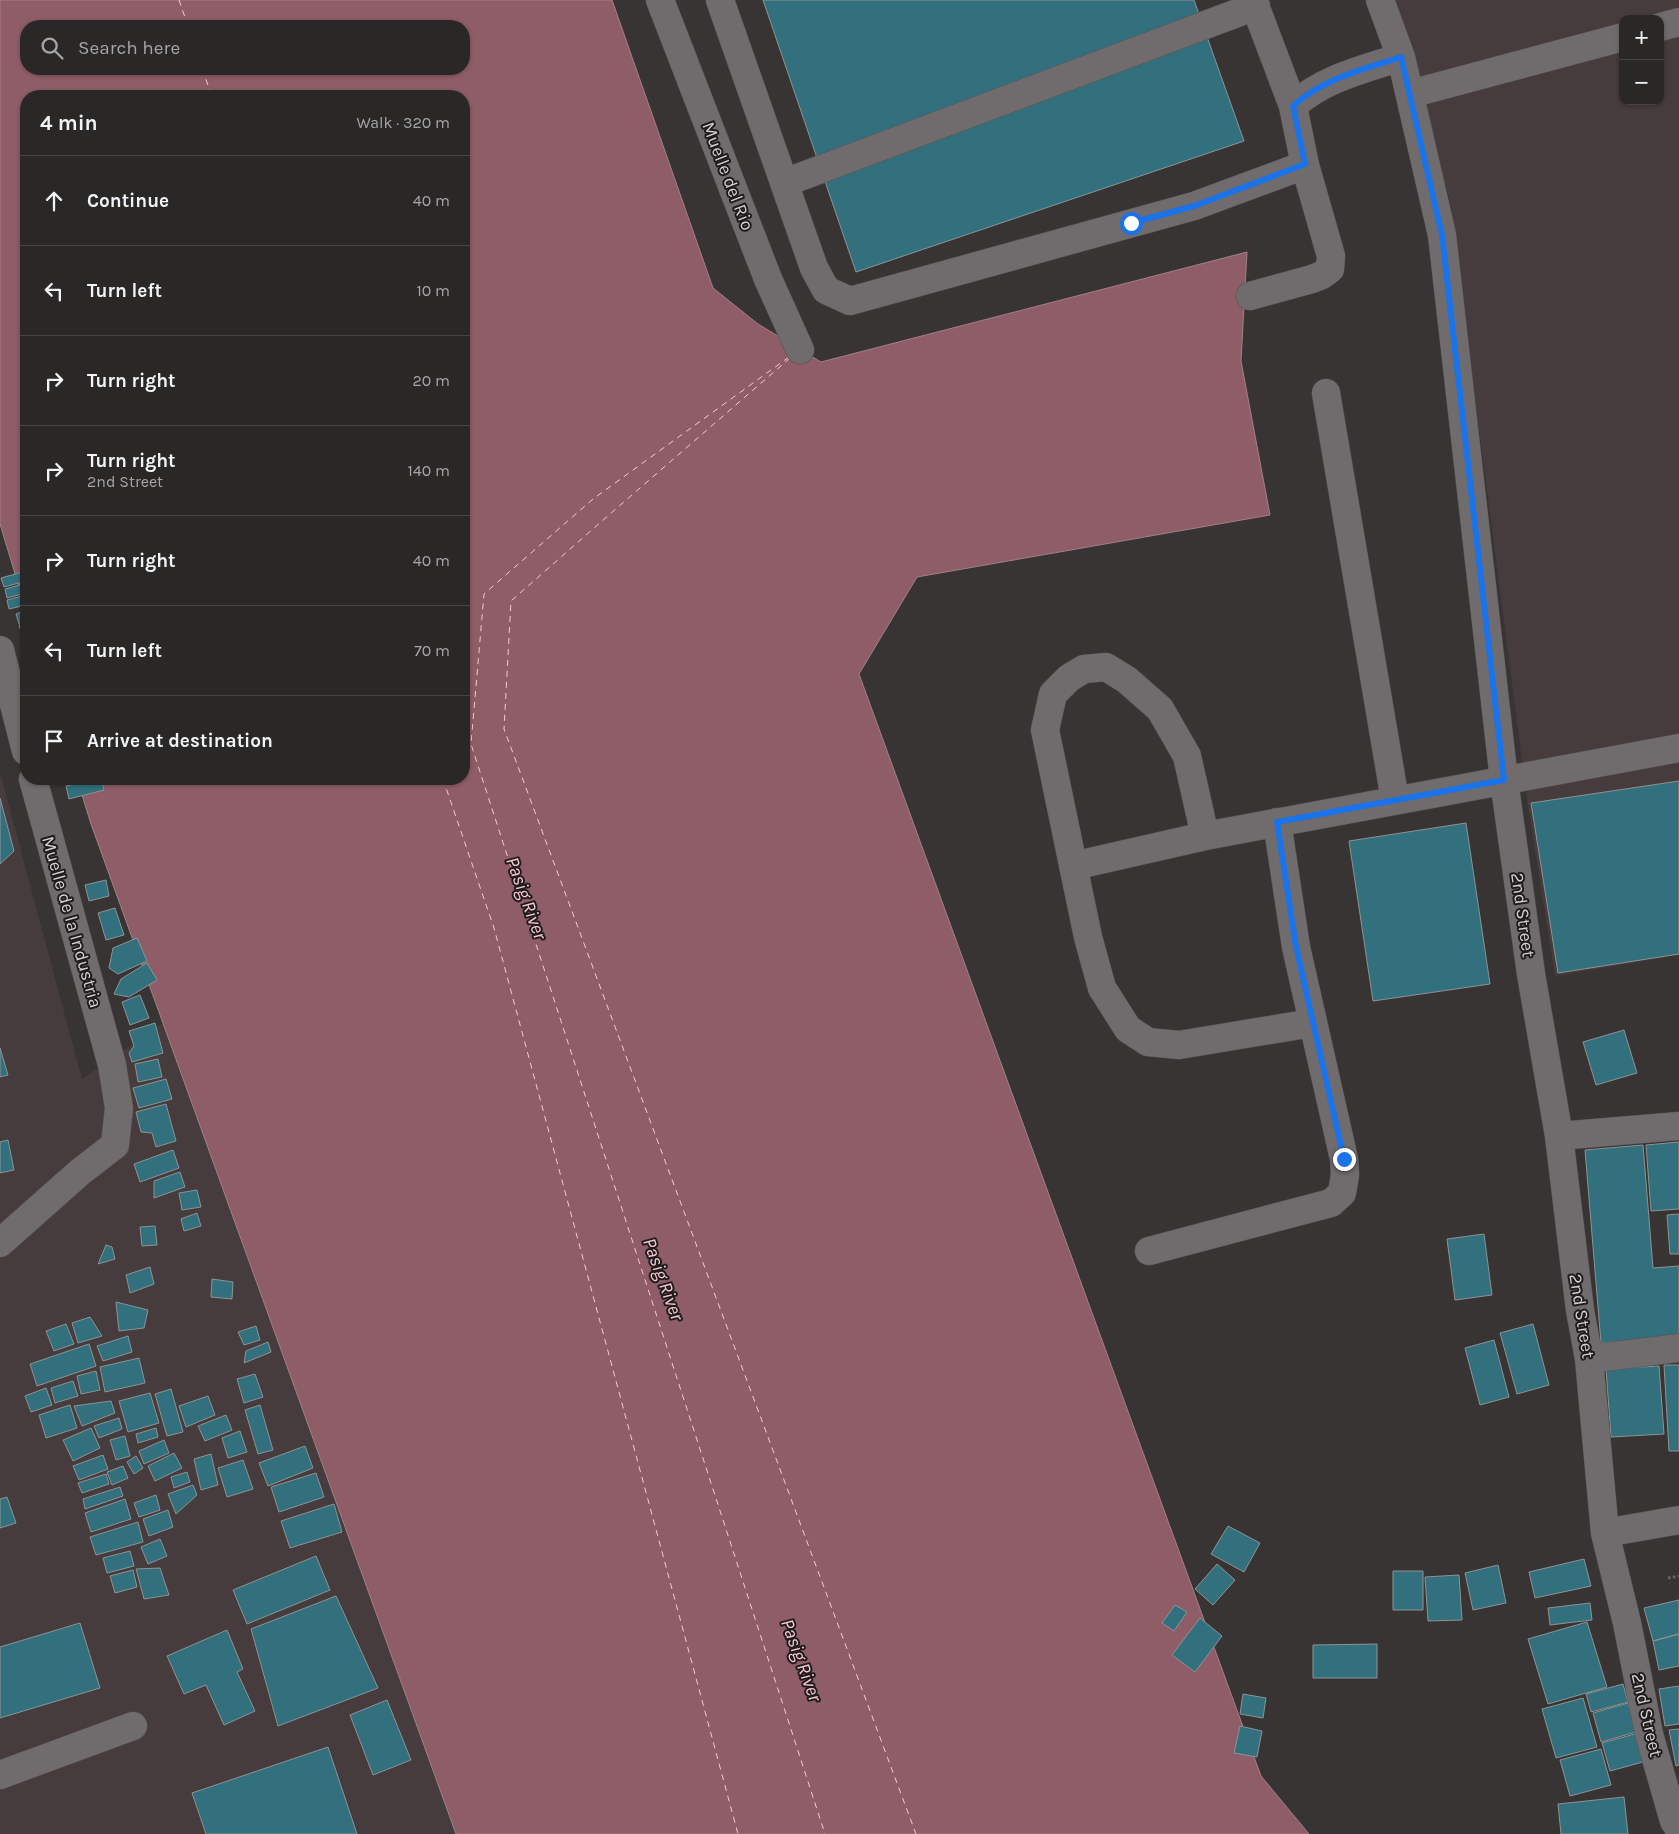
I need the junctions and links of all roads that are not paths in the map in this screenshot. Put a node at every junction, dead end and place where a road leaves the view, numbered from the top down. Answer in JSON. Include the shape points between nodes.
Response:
{"nodes":[{"id":1,"x":660,"y":0,"type":"edge"},
{"id":2,"x":720,"y":0,"type":"edge"},
{"id":3,"x":1380,"y":0,"type":"edge"},
{"id":4,"x":1254,"y":3,"type":"edge"},
{"id":5,"x":1679,"y":22,"type":"edge"},
{"id":6,"x":1664,"y":26,"type":"edge"},
{"id":7,"x":1619,"y":38,"type":"edge"},
{"id":8,"x":1401,"y":57,"type":"junction"},
{"id":9,"x":1410,"y":94,"type":"junction"},
{"id":10,"x":1293,"y":106,"type":"junction"},
{"id":11,"x":1305,"y":164,"type":"junction"},
{"id":12,"x":784,"y":184,"type":"junction"},
{"id":13,"x":1250,"y":296,"type":"dead end"},
{"id":14,"x":800,"y":350,"type":"dead end"},
{"id":15,"x":1326,"y":393,"type":"dead end"},
{"id":16,"x":0,"y":650,"type":"edge"},
{"id":17,"x":20,"y":728,"type":"edge"},
{"id":18,"x":1679,"y":748,"type":"edge"},
{"id":19,"x":1504,"y":780,"type":"junction"},
{"id":20,"x":35,"y":785,"type":"edge"},
{"id":21,"x":1396,"y":800,"type":"junction"},
{"id":22,"x":1277,"y":822,"type":"junction"},
{"id":23,"x":1205,"y":836,"type":"junction"},
{"id":24,"x":1073,"y":866,"type":"junction"},
{"id":25,"x":1312,"y":1023,"type":"junction"},
{"id":26,"x":1679,"y":1126,"type":"edge"},
{"id":27,"x":1560,"y":1136,"type":"junction"},
{"id":28,"x":0,"y":1243,"type":"edge"},
{"id":29,"x":1149,"y":1251,"type":"dead end"},
{"id":30,"x":1679,"y":1348,"type":"edge"},
{"id":31,"x":1589,"y":1360,"type":"junction"},
{"id":32,"x":1679,"y":1520,"type":"edge"},
{"id":33,"x":1605,"y":1533,"type":"junction"},
{"id":34,"x":133,"y":1726,"type":"dead end"},
{"id":35,"x":0,"y":1774,"type":"edge"},
{"id":36,"x":1679,"y":1828,"type":"edge"}],
"edges":[{"from":1,"to":14,"type":"street","name":"Muelle del Rio","via":[[768,278]]},
{"from":2,"to":12,"type":"street"},
{"from":3,"to":8,"type":"street","name":"2nd Street"},
{"from":4,"to":10,"type":"street"},
{"from":4,"to":12,"type":"street"},
{"from":5,"to":6,"type":"street"},
{"from":7,"to":9,"type":"street"},
{"from":8,"to":9,"type":"street","name":"2nd Street"},
{"from":8,"to":10,"type":"street","via":[[1325,83]]},
{"from":9,"to":19,"type":"street","name":"2nd Street","via":[[1442,235]]},
{"from":10,"to":11,"type":"street"},
{"from":11,"to":12,"type":"street","via":[[1194,206],[850,302],[826,290],[814,268]]},
{"from":11,"to":13,"type":"street","via":[[1331,256],[1330,268],[1312,279]]},
{"from":15,"to":21,"type":"street"},
{"from":16,"to":17,"type":"street"},
{"from":18,"to":19,"type":"street"},
{"from":19,"to":21,"type":"street"},
{"from":19,"to":27,"type":"street","name":"2nd Street","via":[[1542,1046]]},
{"from":20,"to":28,"type":"street","name":"Muelle de la Industria","via":[[112,1066],[120,1108],[115,1145]]},
{"from":21,"to":22,"type":"street"},
{"from":22,"to":23,"type":"street"},
{"from":22,"to":25,"type":"street","via":[[1296,947]]},
{"from":23,"to":24,"type":"street"},
{"from":23,"to":24,"type":"street","via":[[1187,756],[1160,710],[1127,680],[1106,667],[1084,670],[1069,678],[1053,694],[1045,730]]},
{"from":24,"to":25,"type":"street","via":[[1102,988],[1128,1029],[1148,1042],[1179,1045]]},
{"from":25,"to":29,"type":"street","via":[[1344,1159],[1342,1193],[1331,1203]]},
{"from":26,"to":27,"type":"street"},
{"from":27,"to":31,"type":"street","name":"2nd Street","via":[[1580,1310]]},
{"from":30,"to":31,"type":"street"},
{"from":31,"to":33,"type":"street","name":"2nd Street"},
{"from":32,"to":33,"type":"street"},
{"from":33,"to":36,"type":"street","name":"2nd Street","via":[[1649,1734],[1674,1821]]},
{"from":34,"to":35,"type":"street"}]}
